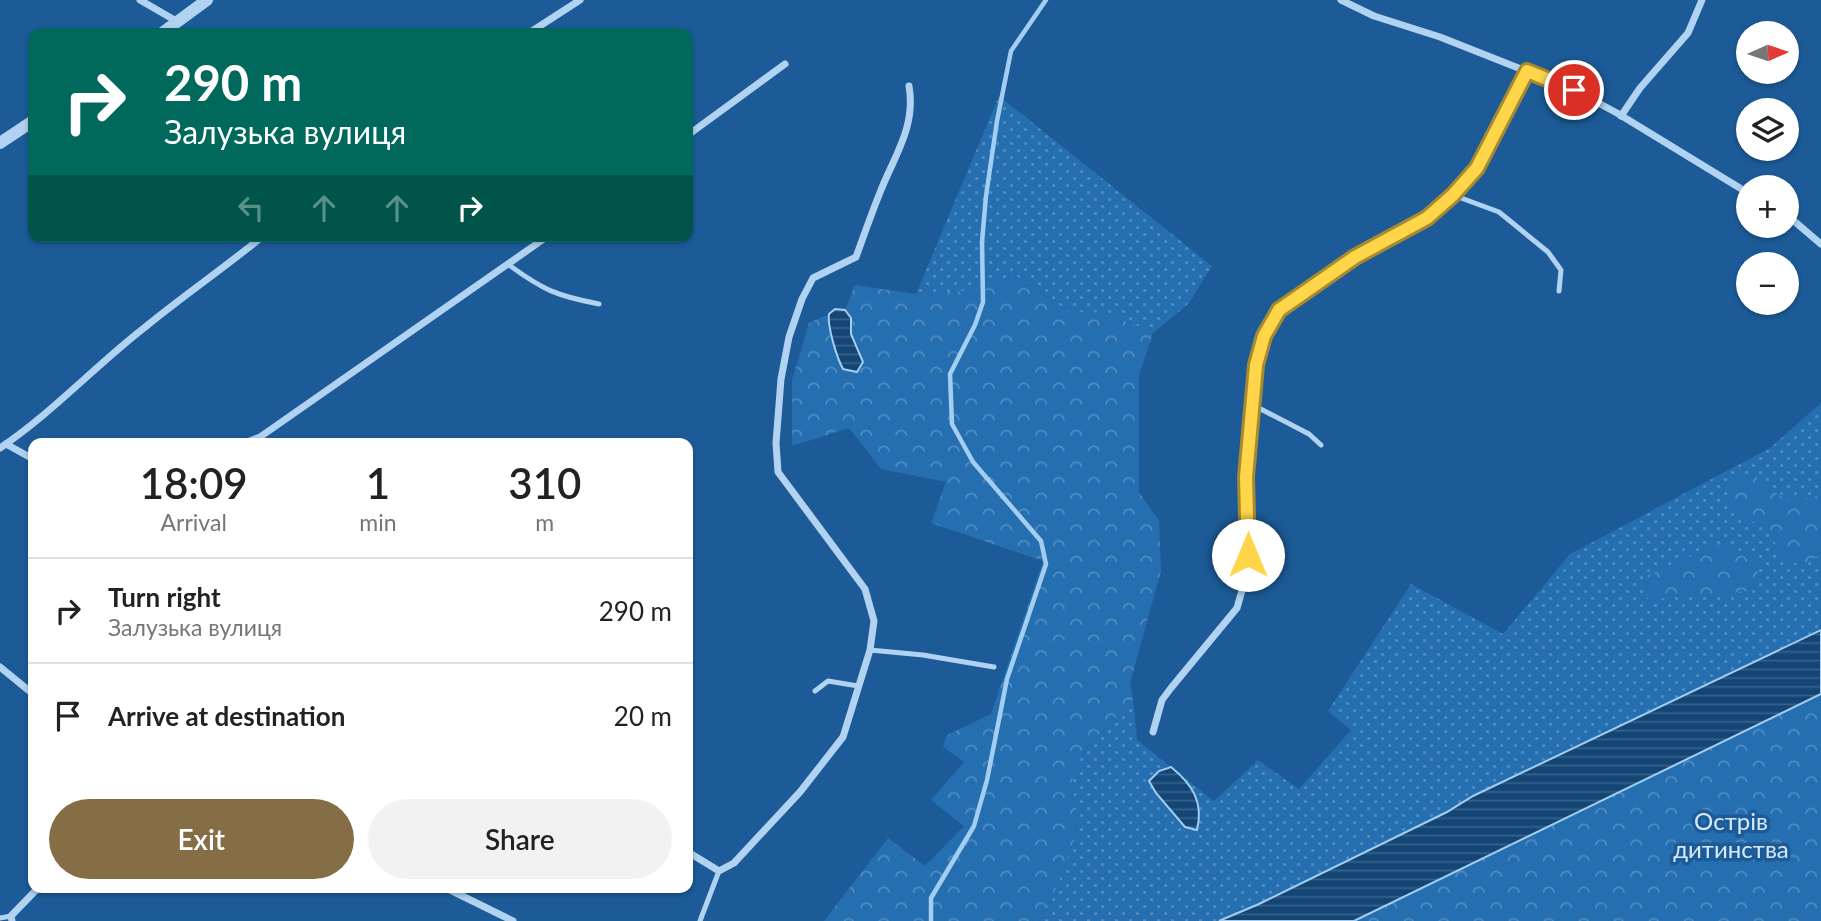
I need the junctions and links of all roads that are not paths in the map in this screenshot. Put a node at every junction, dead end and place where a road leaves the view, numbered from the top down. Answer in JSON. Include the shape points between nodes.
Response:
{"nodes":[{"id":1,"x":140,"y":0,"type":"edge"},
{"id":2,"x":207,"y":0,"type":"edge"},
{"id":3,"x":580,"y":0,"type":"edge"},
{"id":4,"x":1341,"y":0,"type":"edge"},
{"id":5,"x":1702,"y":0,"type":"edge"},
{"id":6,"x":178,"y":22,"type":"junction"},
{"id":7,"x":169,"y":28,"type":"edge"},
{"id":8,"x":537,"y":28,"type":"edge"},
{"id":9,"x":785,"y":64,"type":"dead end"},
{"id":10,"x":1527,"y":71,"type":"junction"},
{"id":11,"x":909,"y":86,"type":"dead end"},
{"id":12,"x":1621,"y":116,"type":"junction"},
{"id":13,"x":28,"y":124,"type":"edge"},
{"id":14,"x":693,"y":131,"type":"edge"},
{"id":15,"x":0,"y":143,"type":"edge"},
{"id":16,"x":1736,"y":186,"type":"edge"},
{"id":17,"x":1453,"y":195,"type":"junction"},
{"id":18,"x":1799,"y":225,"type":"edge"},
{"id":19,"x":256,"y":242,"type":"edge"},
{"id":20,"x":540,"y":242,"type":"edge"},
{"id":21,"x":1821,"y":244,"type":"edge"},
{"id":22,"x":509,"y":265,"type":"junction"},
{"id":23,"x":1559,"y":291,"type":"dead end"},
{"id":24,"x":598,"y":304,"type":"dead end"},
{"id":25,"x":1253,"y":405,"type":"junction"},
{"id":26,"x":258,"y":438,"type":"edge"},
{"id":27,"x":1321,"y":445,"type":"dead end"},
{"id":28,"x":3,"y":446,"type":"edge"},
{"id":29,"x":28,"y":457,"type":"edge"},
{"id":30,"x":870,"y":650,"type":"junction"},
{"id":31,"x":0,"y":667,"type":"edge"},
{"id":32,"x":994,"y":667,"type":"dead end"},
{"id":33,"x":858,"y":686,"type":"junction"},
{"id":34,"x":28,"y":690,"type":"edge"},
{"id":35,"x":814,"y":691,"type":"dead end"},
{"id":36,"x":1153,"y":732,"type":"dead end"},
{"id":37,"x":693,"y":855,"type":"edge"},
{"id":38,"x":719,"y":871,"type":"junction"},
{"id":39,"x":34,"y":893,"type":"edge"},
{"id":40,"x":455,"y":893,"type":"edge"},
{"id":41,"x":0,"y":918,"type":"edge"},
{"id":42,"x":11,"y":918,"type":"edge"},
{"id":43,"x":513,"y":921,"type":"edge"},
{"id":44,"x":700,"y":921,"type":"edge"}],
"edges":[{"from":1,"to":6,"type":"street"},
{"from":2,"to":6,"type":"street"},
{"from":3,"to":8,"type":"street"},
{"from":4,"to":10,"type":"street"},
{"from":5,"to":12,"type":"street","via":[[1688,33]]},
{"from":6,"to":7,"type":"street"},
{"from":9,"to":14,"type":"street"},
{"from":10,"to":12,"type":"street"},
{"from":10,"to":17,"type":"street","via":[[1477,168]]},
{"from":11,"to":30,"type":"street","via":[[912,106],[901,148],[856,257],[813,278],[802,299],[789,337],[777,430],[778,472],[865,589],[874,621]]},
{"from":12,"to":16,"type":"street"},
{"from":13,"to":15,"type":"street"},
{"from":17,"to":23,"type":"lane","via":[[1499,212],[1548,252],[1561,270]]},
{"from":17,"to":25,"type":"street","via":[[1427,218],[1355,257],[1279,310],[1258,355]]},
{"from":18,"to":21,"type":"street"},
{"from":19,"to":28,"type":"street","via":[[143,328]]},
{"from":20,"to":22,"type":"street"},
{"from":22,"to":24,"type":"lane","via":[[562,297]]},
{"from":22,"to":26,"type":"street"},
{"from":25,"to":27,"type":"lane"},
{"from":25,"to":36,"type":"street","via":[[1246,477],[1247,573],[1237,608],[1162,701]]},
{"from":28,"to":29,"type":"street"},
{"from":30,"to":32,"type":"lane"},
{"from":30,"to":33,"type":"street"},
{"from":31,"to":34,"type":"street"},
{"from":33,"to":35,"type":"lane","via":[[828,681]]},
{"from":33,"to":38,"type":"street","via":[[843,737],[753,843]]},
{"from":37,"to":38,"type":"street"},
{"from":38,"to":44,"type":"lane"},
{"from":39,"to":42,"type":"street"},
{"from":40,"to":43,"type":"street"},
{"from":41,"to":42,"type":"lane"}]}
